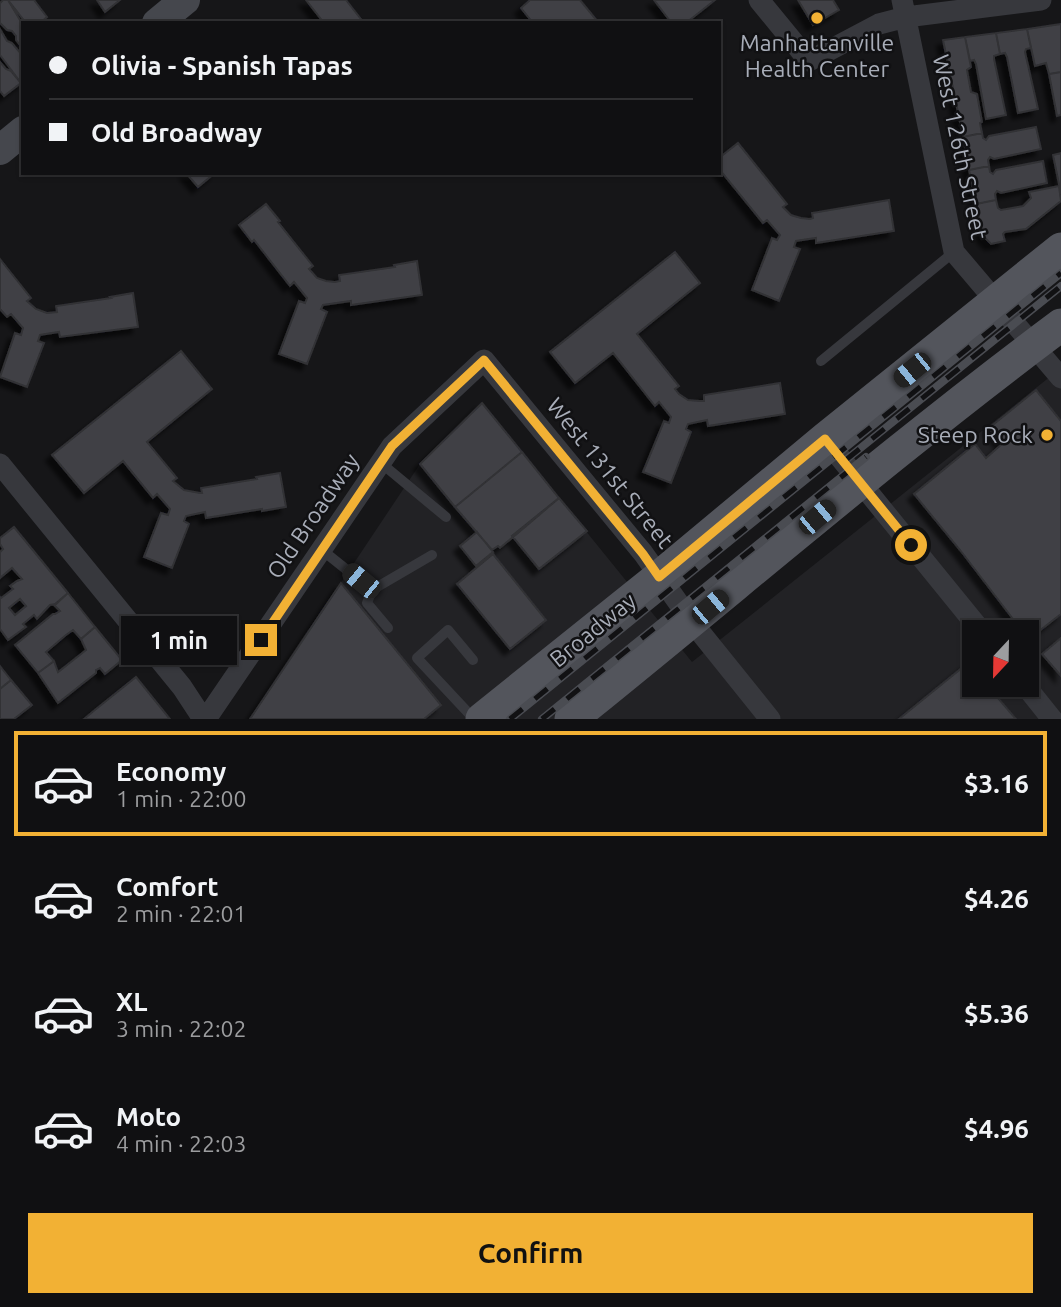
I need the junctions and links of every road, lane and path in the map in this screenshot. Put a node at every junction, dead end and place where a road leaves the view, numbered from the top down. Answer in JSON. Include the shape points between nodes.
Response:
{"nodes":[{"id":1,"x":185,"y":0,"type":"edge"},
{"id":2,"x":759,"y":0,"type":"edge"},
{"id":3,"x":1041,"y":0,"type":"edge"},
{"id":4,"x":904,"y":9,"type":"edge"},
{"id":5,"x":159,"y":21,"type":"edge"},
{"id":6,"x":21,"y":133,"type":"edge"},
{"id":7,"x":0,"y":150,"type":"edge"},
{"id":8,"x":1061,"y":249,"type":"edge"},
{"id":9,"x":954,"y":251,"type":"junction"},
{"id":10,"x":1061,"y":311,"type":"edge"},
{"id":11,"x":1016,"y":324,"type":"junction"},
{"id":12,"x":1061,"y":325,"type":"edge"},
{"id":13,"x":484,"y":360,"type":"joint"},
{"id":14,"x":821,"y":361,"type":"dead end"},
{"id":15,"x":1061,"y":378,"type":"edge"},
{"id":16,"x":825,"y":439,"type":"junction"},
{"id":17,"x":380,"y":463,"type":"junction"},
{"id":18,"x":0,"y":464,"type":"edge"},
{"id":19,"x":860,"y":482,"type":"junction"},
{"id":20,"x":446,"y":517,"type":"dead end"},
{"id":21,"x":322,"y":550,"type":"junction"},
{"id":22,"x":432,"y":555,"type":"dead end"},
{"id":23,"x":659,"y":577,"type":"junction"},
{"id":24,"x":372,"y":590,"type":"junction"},
{"id":25,"x":972,"y":620,"type":"edge"},
{"id":26,"x":692,"y":622,"type":"junction"},
{"id":27,"x":388,"y":628,"type":"dead end"},
{"id":28,"x":473,"y":660,"type":"dead end"},
{"id":29,"x":1034,"y":697,"type":"edge"},
{"id":30,"x":205,"y":719,"type":"edge"},
{"id":31,"x":474,"y":719,"type":"edge"},
{"id":32,"x":482,"y":719,"type":"edge"},
{"id":33,"x":571,"y":719,"type":"edge"},
{"id":34,"x":770,"y":719,"type":"edge"},
{"id":35,"x":1052,"y":719,"type":"edge"}],
"edges":[{"from":1,"to":5,"type":"main road"},
{"from":2,"to":4,"type":"street","via":[[809,61]]},
{"from":3,"to":4,"type":"street"},
{"from":4,"to":9,"type":"street","name":"West 126th Street"},
{"from":6,"to":7,"type":"main road"},
{"from":8,"to":11,"type":"main road","name":"Broadway"},
{"from":9,"to":11,"type":"street","name":"West 126th Street"},
{"from":9,"to":14,"type":"lane"},
{"from":10,"to":11,"type":"main road","via":[[1044,330]]},
{"from":11,"to":12,"type":"main road","name":"Broadway"},
{"from":11,"to":15,"type":"street","name":"West 126th Street"},
{"from":11,"to":16,"type":"main road","name":"Broadway"},
{"from":11,"to":19,"type":"main road","name":"Broadway"},
{"from":13,"to":17,"type":"street","name":"Old Broadway","via":[[392,446]]},
{"from":13,"to":23,"type":"street","name":"West 131st Street"},
{"from":16,"to":19,"type":"street"},
{"from":16,"to":23,"type":"main road","name":"Broadway"},
{"from":17,"to":20,"type":"lane"},
{"from":17,"to":21,"type":"street","name":"Old Broadway"},
{"from":18,"to":30,"type":"street"},
{"from":19,"to":25,"type":"street"},
{"from":19,"to":26,"type":"main road","name":"Broadway"},
{"from":21,"to":24,"type":"lane"},
{"from":21,"to":30,"type":"street","name":"Old Broadway"},
{"from":22,"to":24,"type":"lane"},
{"from":23,"to":26,"type":"street","name":"West 131st Street"},
{"from":23,"to":32,"type":"main road","name":"Broadway"},
{"from":24,"to":27,"type":"lane","via":[[367,603]]},
{"from":26,"to":33,"type":"main road","name":"Broadway"},
{"from":26,"to":34,"type":"street","name":"West 131st Street"},
{"from":28,"to":31,"type":"lane","via":[[449,630],[417,658]]},
{"from":29,"to":35,"type":"street"}]}
